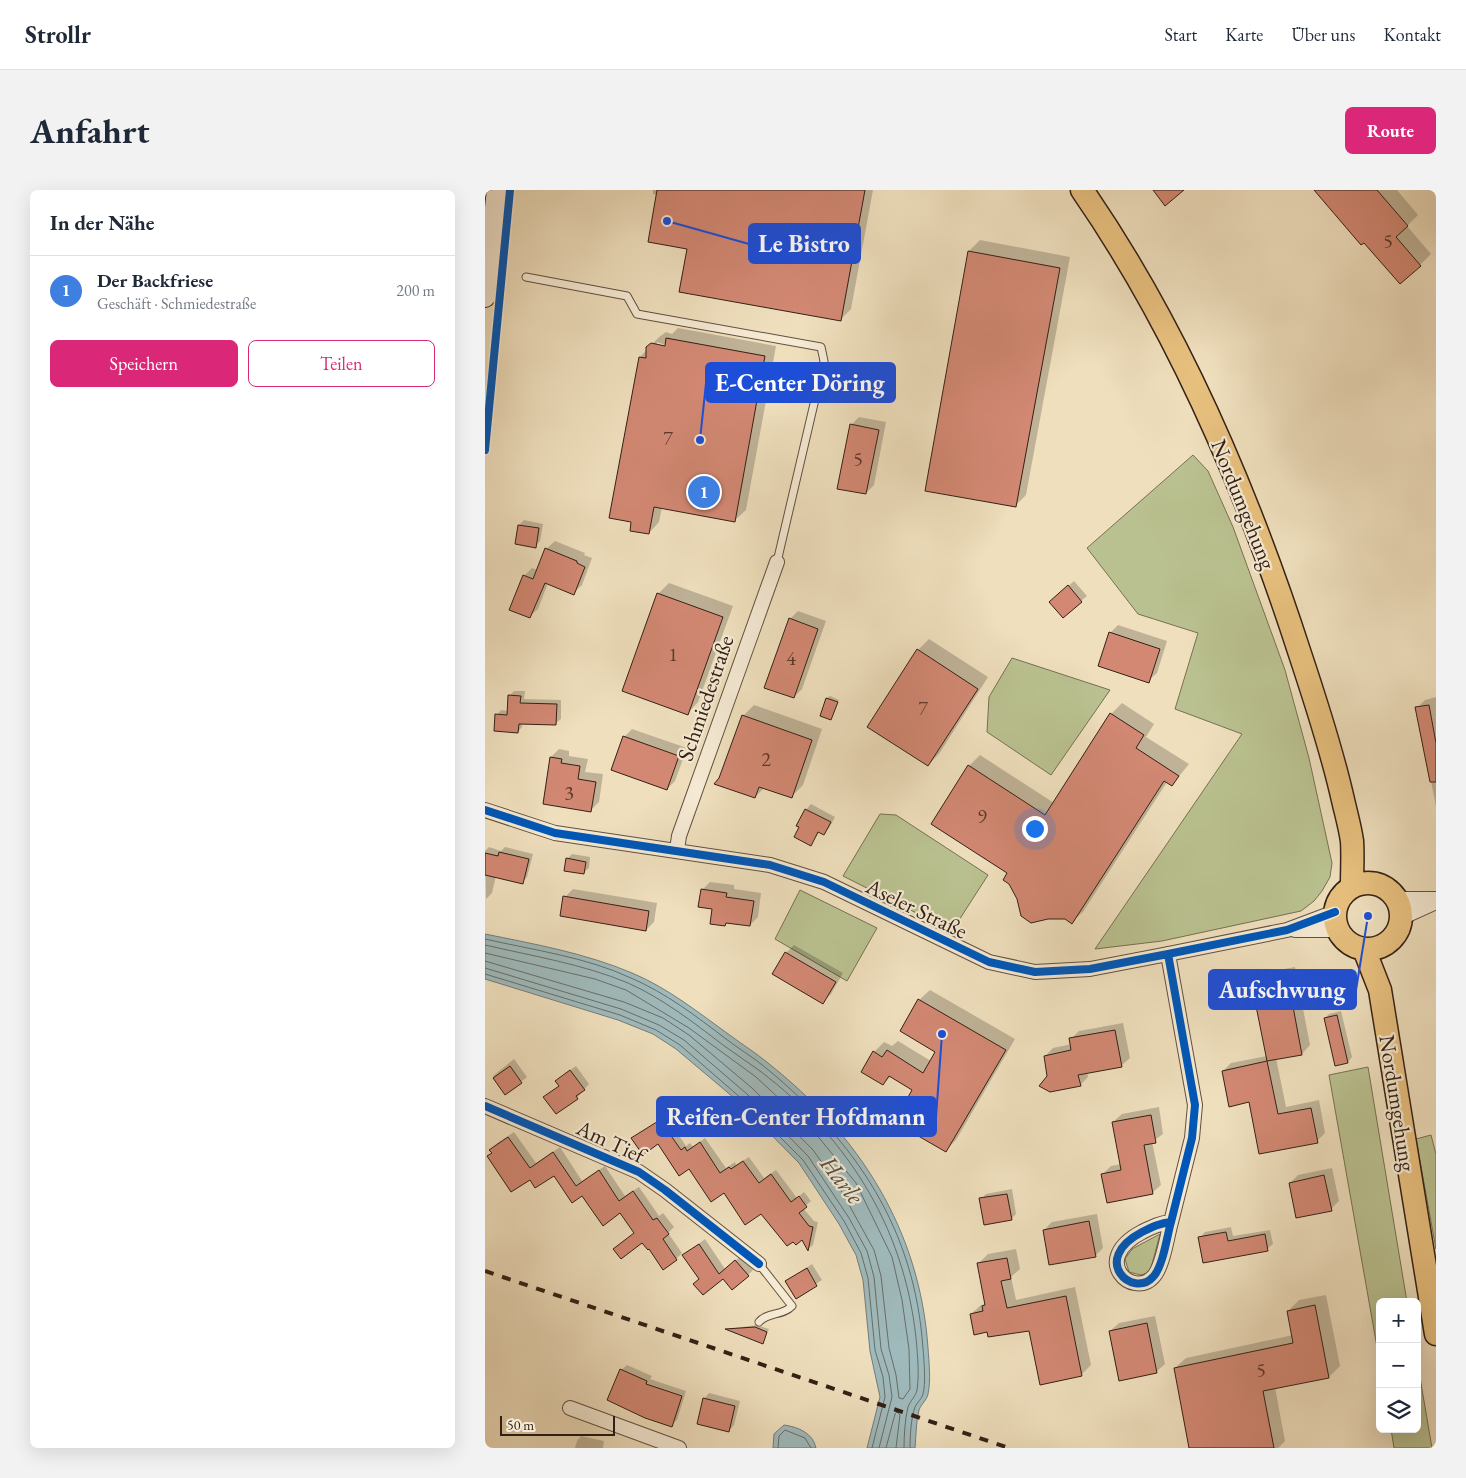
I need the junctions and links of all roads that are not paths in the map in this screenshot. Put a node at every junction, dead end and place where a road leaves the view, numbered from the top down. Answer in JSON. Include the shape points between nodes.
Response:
{"nodes":[{"id":1,"x":497,"y":190,"type":"edge"},
{"id":2,"x":1082,"y":190,"type":"edge"},
{"id":3,"x":526,"y":277,"type":"dead end"},
{"id":4,"x":485,"y":297,"type":"edge"},
{"id":5,"x":777,"y":562,"type":"joint"},
{"id":6,"x":485,"y":810,"type":"edge"},
{"id":7,"x":677,"y":850,"type":"junction"},
{"id":8,"x":1363,"y":884,"type":"junction"},
{"id":9,"x":1436,"y":901,"type":"edge"},
{"id":10,"x":1399,"y":909,"type":"junction"},
{"id":11,"x":1336,"y":921,"type":"junction"},
{"id":12,"x":1387,"y":943,"type":"junction"},
{"id":13,"x":1364,"y":949,"type":"junction"},
{"id":14,"x":1168,"y":954,"type":"junction"},
{"id":15,"x":1380,"y":990,"type":"junction"},
{"id":16,"x":485,"y":1106,"type":"edge"},
{"id":17,"x":1171,"y":1222,"type":"junction"},
{"id":18,"x":759,"y":1264,"type":"joint"},
{"id":19,"x":759,"y":1322,"type":"dead end"},
{"id":20,"x":1436,"y":1334,"type":"edge"},
{"id":21,"x":570,"y":1408,"type":"dead end"},
{"id":22,"x":679,"y":1448,"type":"edge"}],
"edges":[{"from":1,"to":4,"type":"street"},
{"from":2,"to":8,"type":"main road","name":"Nordumgehung","via":[[1103,220],[1161,322],[1202,403],[1243,498],[1280,592],[1312,689]]},
{"from":3,"to":5,"type":"lane","via":[[627,296],[637,314],[821,347],[825,361]]},
{"from":5,"to":7,"type":"street","name":"Schmiedestraße","via":[[679,836]]},
{"from":6,"to":7,"type":"street","name":"Aseler Straße","via":[[555,833]]},
{"from":7,"to":14,"type":"street","name":"Aseler Straße","via":[[770,865],[824,882],[980,958],[1011,968],[1035,972],[1071,971]]},
{"from":8,"to":10,"type":"main road","via":[[1391,892]]},
{"from":8,"to":11,"type":"main road","via":[[1337,901]]},
{"from":9,"to":10,"type":"street"},
{"from":10,"to":12,"type":"main road","name":"Nordumgehung","via":[[1394,936]]},
{"from":11,"to":13,"type":"main road","via":[[1345,940]]},
{"from":11,"to":14,"type":"street","name":"Aseler Straße"},
{"from":12,"to":13,"type":"main road"},
{"from":12,"to":15,"type":"main road","name":"Nordumgehung"},
{"from":13,"to":15,"type":"main road","name":"Nordumgehung"},
{"from":14,"to":17,"type":"street","via":[[1195,1105],[1192,1138]]},
{"from":15,"to":20,"type":"main road","name":"Nordumgehung"},
{"from":16,"to":18,"type":"street","name":"Am Tief","via":[[639,1172]]},
{"from":17,"to":17,"type":"street","via":[[1161,1223],[1139,1234],[1121,1248],[1116,1258],[1118,1271],[1125,1279],[1143,1282],[1153,1277]]},
{"from":18,"to":19,"type":"lane","via":[[792,1306],[763,1317]]},
{"from":21,"to":22,"type":"street"}]}
